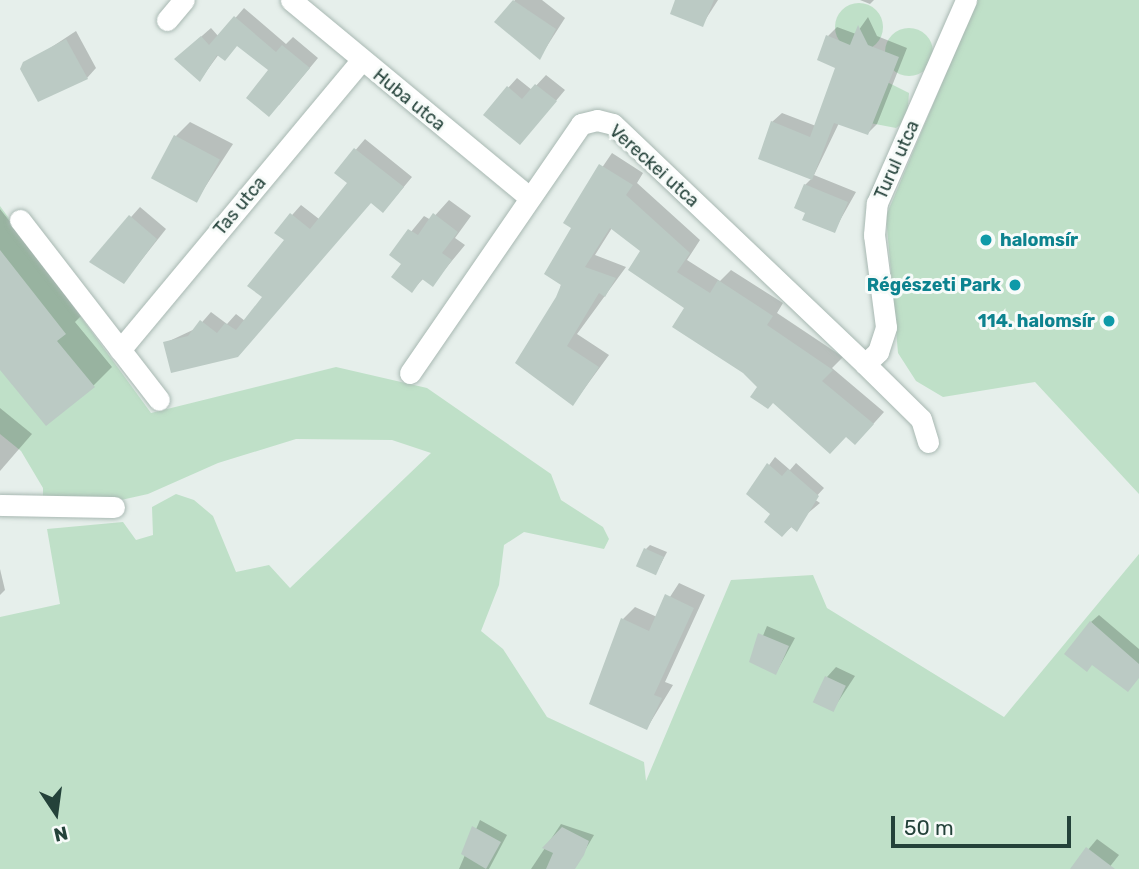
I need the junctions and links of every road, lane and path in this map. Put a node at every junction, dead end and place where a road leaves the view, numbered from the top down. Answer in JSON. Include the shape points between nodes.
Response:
{"nodes":[{"id":1,"x":184,"y":0,"type":"edge"},
{"id":2,"x":290,"y":0,"type":"edge"},
{"id":3,"x":967,"y":0,"type":"edge"},
{"id":4,"x":167,"y":20,"type":"dead end"},
{"id":5,"x":361,"y":61,"type":"junction"},
{"id":6,"x":530,"y":198,"type":"junction"},
{"id":7,"x":20,"y":220,"type":"dead end"},
{"id":8,"x":120,"y":351,"type":"junction"},
{"id":9,"x":865,"y":364,"type":"junction"},
{"id":10,"x":410,"y":373,"type":"dead end"},
{"id":11,"x":159,"y":400,"type":"dead end"},
{"id":12,"x":928,"y":442,"type":"dead end"},
{"id":13,"x":0,"y":505,"type":"edge"},
{"id":14,"x":114,"y":508,"type":"dead end"}],
"edges":[{"from":1,"to":4,"type":"street"},
{"from":2,"to":5,"type":"street","name":"Huba utca"},
{"from":3,"to":9,"type":"street","name":"Turul utca","via":[[877,203],[874,235],[886,327],[878,352]]},
{"from":5,"to":6,"type":"street","name":"Huba utca"},
{"from":5,"to":8,"type":"street","name":"Tas utca"},
{"from":6,"to":9,"type":"street","name":"Vereckei utca","via":[[581,124],[612,124]]},
{"from":6,"to":10,"type":"street","name":"Vereckei utca"},
{"from":7,"to":8,"type":"street"},
{"from":8,"to":11,"type":"street"},
{"from":9,"to":12,"type":"street","name":"Vereckei utca","via":[[921,419]]},
{"from":13,"to":14,"type":"street"}]}
